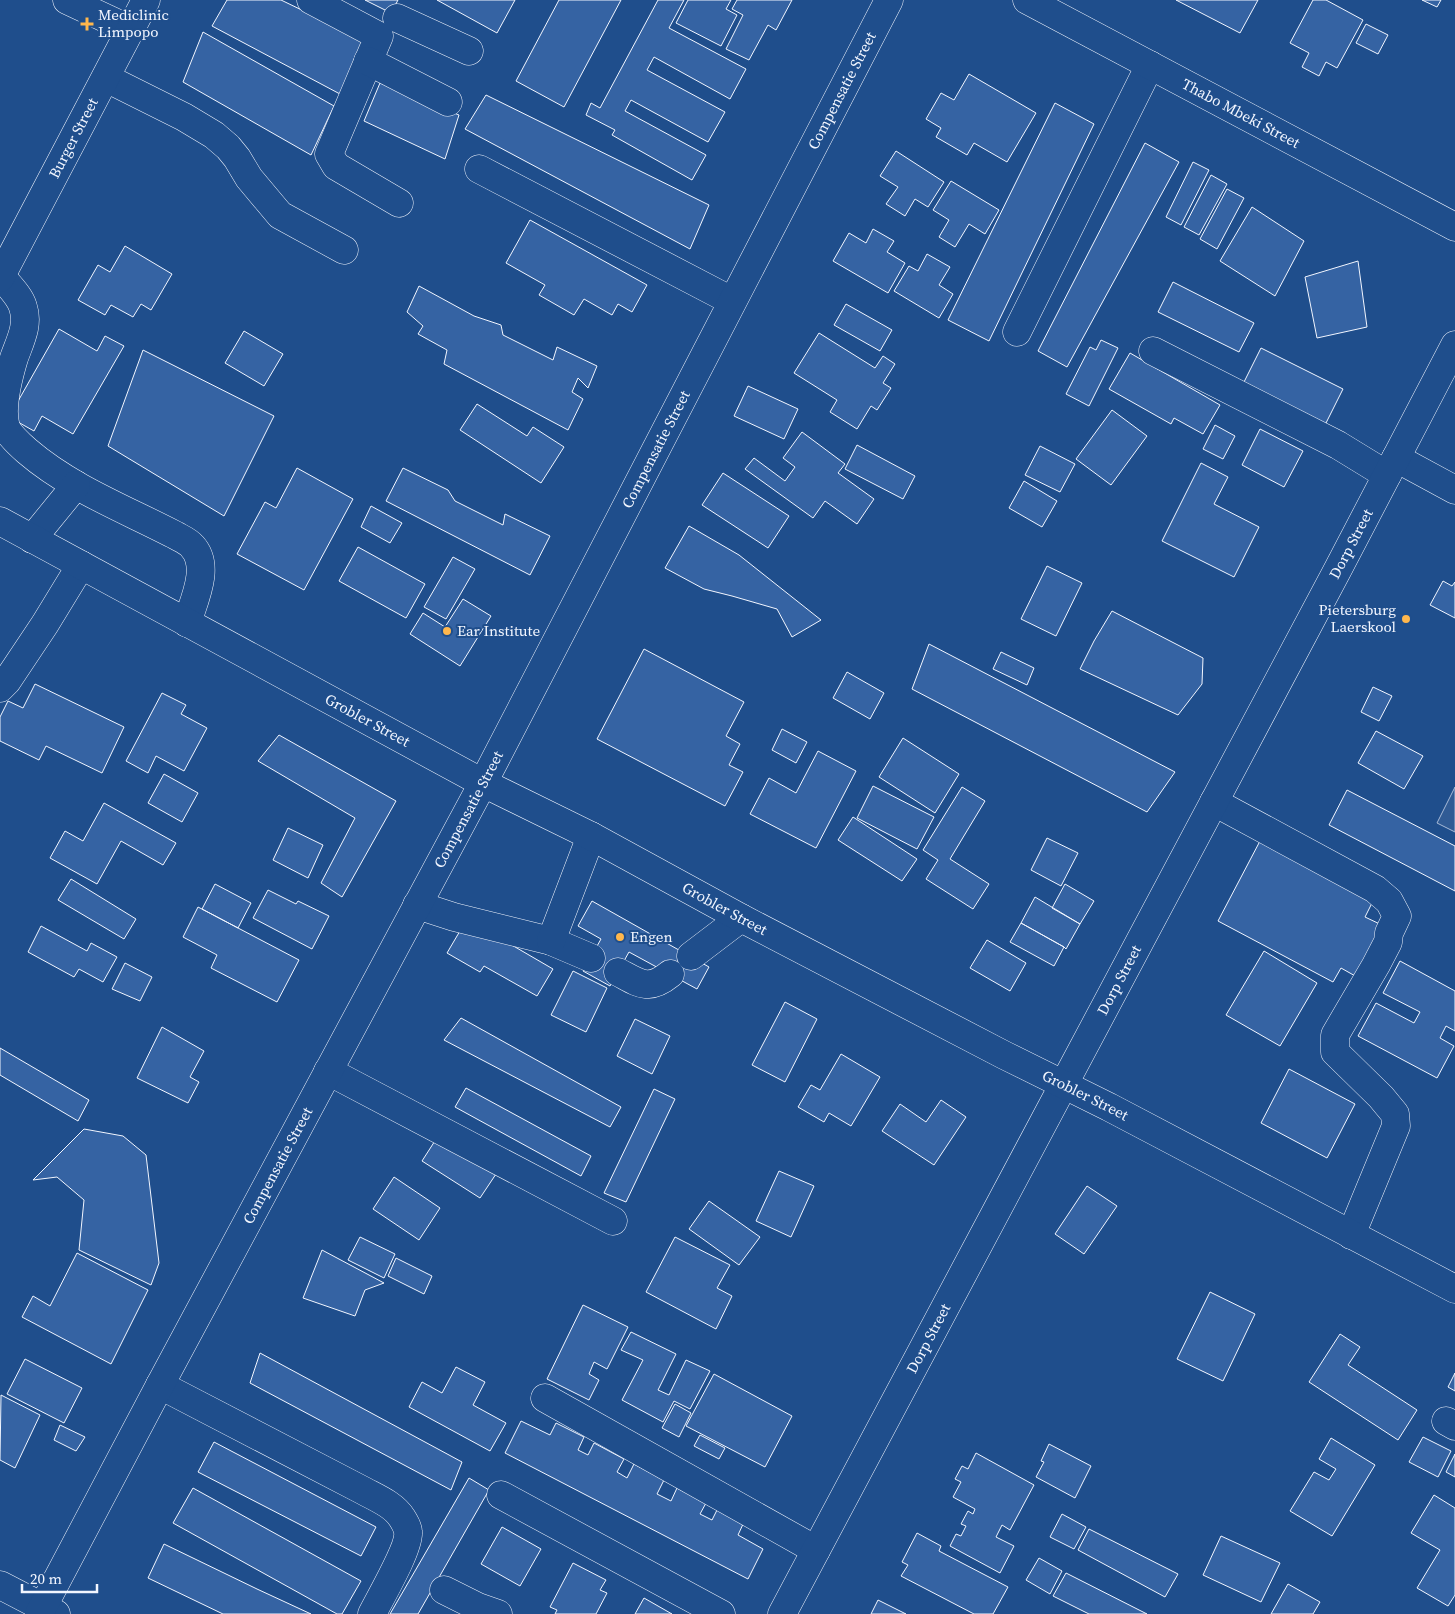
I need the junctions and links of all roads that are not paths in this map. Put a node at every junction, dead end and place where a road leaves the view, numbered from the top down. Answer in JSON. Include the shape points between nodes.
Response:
{"nodes":[{"id":1,"x":67,"y":0,"type":"edge"},
{"id":2,"x":146,"y":0,"type":"edge"},
{"id":3,"x":311,"y":0,"type":"edge"},
{"id":4,"x":889,"y":0,"type":"edge"},
{"id":5,"x":1026,"y":0,"type":"edge"},
{"id":6,"x":395,"y":18,"type":"edge"},
{"id":7,"x":131,"y":30,"type":"junction"},
{"id":8,"x":470,"y":51,"type":"dead end"},
{"id":9,"x":368,"y":61,"type":"junction"},
{"id":10,"x":1150,"y":65,"type":"junction"},
{"id":11,"x":106,"y":78,"type":"junction"},
{"id":12,"x":448,"y":102,"type":"dead end"},
{"id":13,"x":479,"y":169,"type":"dead end"},
{"id":14,"x":399,"y":202,"type":"dead end"},
{"id":15,"x":1455,"y":227,"type":"edge"},
{"id":16,"x":344,"y":250,"type":"dead end"},
{"id":17,"x":1,"y":277,"type":"edge"},
{"id":18,"x":732,"y":301,"type":"junction"},
{"id":19,"x":1017,"y":332,"type":"dead end"},
{"id":20,"x":1455,"y":346,"type":"edge"},
{"id":21,"x":1154,"y":351,"type":"dead end"},
{"id":22,"x":1392,"y":467,"type":"junction"},
{"id":23,"x":76,"y":485,"type":"junction"},
{"id":24,"x":1455,"y":490,"type":"edge"},
{"id":25,"x":0,"y":521,"type":"edge"},
{"id":26,"x":32,"y":539,"type":"junction"},
{"id":27,"x":81,"y":565,"type":"junction"},
{"id":28,"x":188,"y":623,"type":"junction"},
{"id":29,"x":0,"y":688,"type":"edge"},
{"id":30,"x":483,"y":783,"type":"junction"},
{"id":31,"x":1214,"y":802,"type":"junction"},
{"id":32,"x":590,"y":836,"type":"junction"},
{"id":33,"x":417,"y":905,"type":"junction"},
{"id":34,"x":741,"y":918,"type":"junction"},
{"id":35,"x":551,"y":941,"type":"junction"},
{"id":36,"x":692,"y":956,"type":"dead end"},
{"id":37,"x":591,"y":958,"type":"dead end"},
{"id":38,"x":618,"y":972,"type":"dead end"},
{"id":39,"x":670,"y":974,"type":"dead end"},
{"id":40,"x":328,"y":1071,"type":"junction"},
{"id":41,"x":1063,"y":1084,"type":"junction"},
{"id":42,"x":613,"y":1221,"type":"dead end"},
{"id":43,"x":1351,"y":1234,"type":"junction"},
{"id":44,"x":1455,"y":1289,"type":"edge"},
{"id":45,"x":160,"y":1385,"type":"junction"},
{"id":46,"x":545,"y":1398,"type":"dead end"},
{"id":47,"x":501,"y":1495,"type":"dead end"},
{"id":48,"x":816,"y":1550,"type":"junction"},
{"id":49,"x":0,"y":1585,"type":"edge"},
{"id":50,"x":444,"y":1590,"type":"dead end"},
{"id":51,"x":46,"y":1612,"type":"edge"},
{"id":52,"x":717,"y":1613,"type":"edge"},
{"id":53,"x":372,"y":1614,"type":"edge"},
{"id":54,"x":498,"y":1614,"type":"edge"},
{"id":55,"x":782,"y":1614,"type":"edge"}],
"edges":[{"from":1,"to":7,"type":"street"},
{"from":2,"to":7,"type":"street","name":"Burger Street"},
{"from":3,"to":6,"type":"street"},
{"from":4,"to":18,"type":"street","name":"Compensatie Street"},
{"from":5,"to":10,"type":"street","name":"Thabo Mbeki Street"},
{"from":6,"to":8,"type":"street"},
{"from":6,"to":9,"type":"street"},
{"from":7,"to":11,"type":"street","name":"Burger Street"},
{"from":9,"to":12,"type":"street"},
{"from":9,"to":14,"type":"street","via":[[329,154],[336,166]]},
{"from":10,"to":15,"type":"street","name":"Thabo Mbeki Street"},
{"from":10,"to":19,"type":"street"},
{"from":11,"to":16,"type":"street","via":[[214,135],[228,147],[280,215]]},
{"from":11,"to":17,"type":"street","name":"Burger Street"},
{"from":13,"to":18,"type":"street"},
{"from":17,"to":23,"type":"street","via":[[23,305],[26,318],[2,410],[6,428],[35,458]]},
{"from":18,"to":30,"type":"street","name":"Compensatie Street"},
{"from":20,"to":22,"type":"street","name":"Dorp Street"},
{"from":21,"to":22,"type":"street","via":[[1338,445]]},
{"from":22,"to":24,"type":"street"},
{"from":22,"to":31,"type":"street","name":"Dorp Street"},
{"from":23,"to":26,"type":"street"},
{"from":23,"to":28,"type":"street","via":[[192,546],[199,558],[201,577]]},
{"from":25,"to":26,"type":"street","name":"Grobler Street"},
{"from":26,"to":27,"type":"street","name":"Grobler Street"},
{"from":27,"to":28,"type":"street","name":"Grobler Street"},
{"from":27,"to":29,"type":"street","via":[[8,681]]},
{"from":28,"to":30,"type":"street","name":"Grobler Street"},
{"from":30,"to":32,"type":"street","name":"Grobler Street"},
{"from":30,"to":33,"type":"street","name":"Compensatie Street"},
{"from":31,"to":41,"type":"street","name":"Dorp Street"},
{"from":31,"to":43,"type":"street","via":[[1375,889],[1389,901],[1397,916],[1388,942],[1335,1035],[1335,1052],[1339,1058],[1381,1097],[1394,1114],[1396,1126]]},
{"from":32,"to":34,"type":"street","name":"Grobler Street"},
{"from":32,"to":35,"type":"street"},
{"from":33,"to":35,"type":"street"},
{"from":33,"to":40,"type":"street","name":"Compensatie Street"},
{"from":34,"to":36,"type":"street"},
{"from":34,"to":41,"type":"street","name":"Grobler Street"},
{"from":35,"to":37,"type":"street"},
{"from":38,"to":39,"type":"street","via":[[650,986]]},
{"from":40,"to":42,"type":"street"},
{"from":40,"to":45,"type":"street","name":"Compensatie Street"},
{"from":41,"to":43,"type":"street","name":"Grobler Street"},
{"from":41,"to":48,"type":"street","name":"Dorp Street"},
{"from":43,"to":44,"type":"street","name":"Grobler Street"},
{"from":45,"to":51,"type":"street","name":"Compensatie Street"},
{"from":45,"to":53,"type":"street","via":[[364,1491],[391,1506],[402,1517],[408,1539]]},
{"from":46,"to":48,"type":"street"},
{"from":47,"to":52,"type":"street"},
{"from":48,"to":55,"type":"street","name":"Dorp Street"},
{"from":49,"to":51,"type":"street"},
{"from":50,"to":54,"type":"street"}]}
